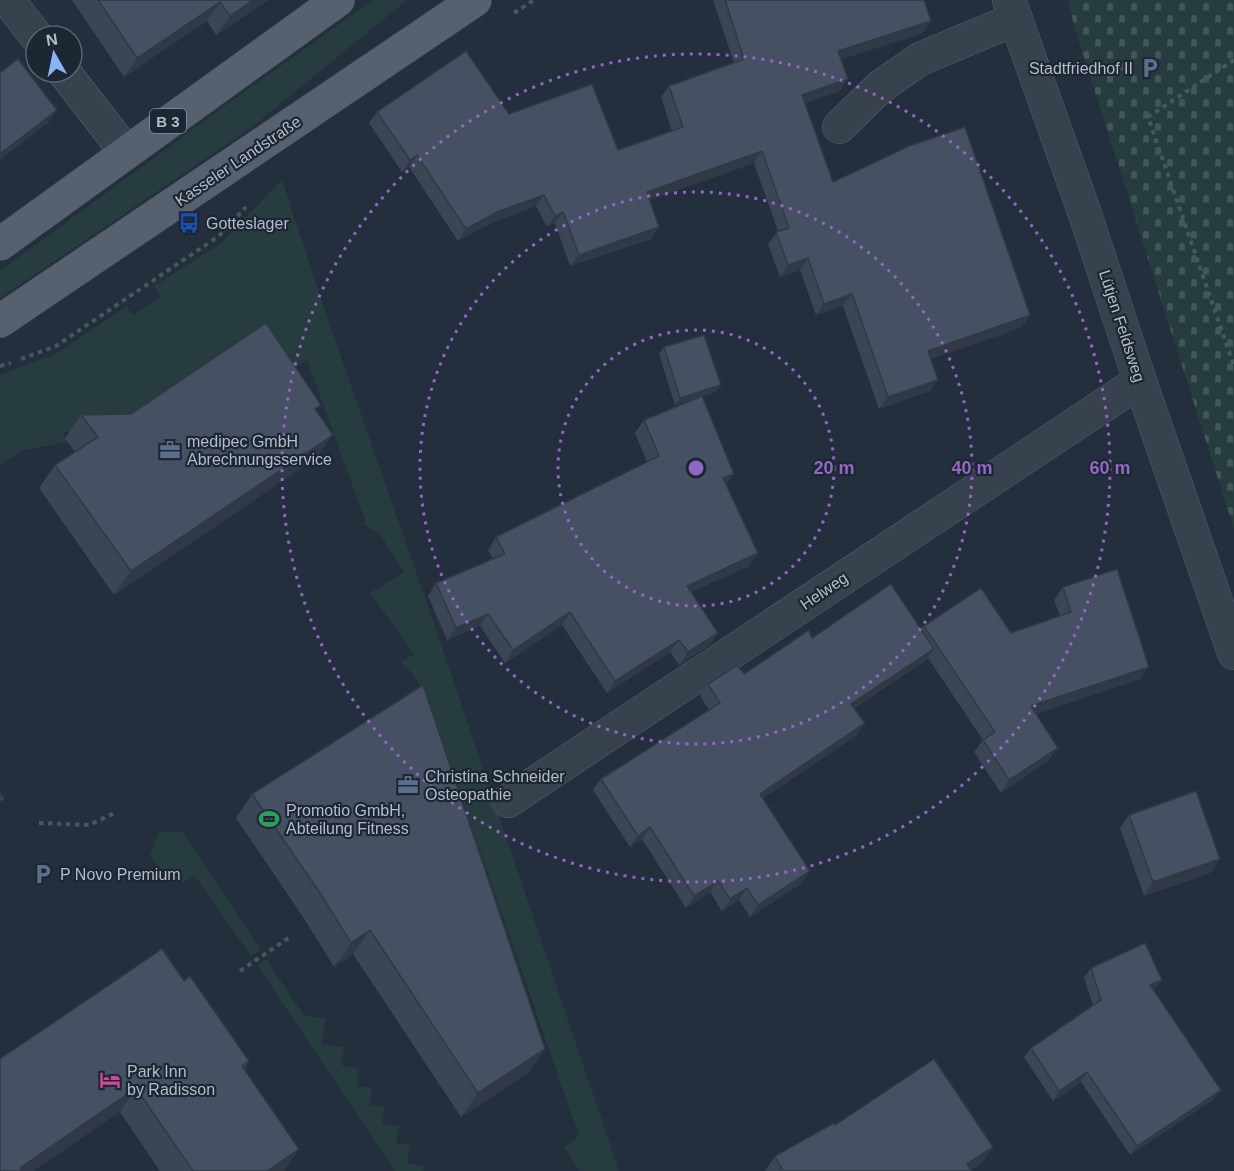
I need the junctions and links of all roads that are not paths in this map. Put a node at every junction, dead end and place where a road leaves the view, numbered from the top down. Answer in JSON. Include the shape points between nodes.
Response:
{"nodes":[{"id":1,"x":8,"y":0,"type":"edge"},
{"id":2,"x":338,"y":0,"type":"edge"},
{"id":3,"x":475,"y":0,"type":"edge"},
{"id":4,"x":1013,"y":10,"type":"edge"},
{"id":5,"x":27,"y":24,"type":"edge"},
{"id":6,"x":73,"y":84,"type":"edge"},
{"id":7,"x":839,"y":127,"type":"dead end"},
{"id":8,"x":126,"y":152,"type":"junction"},
{"id":9,"x":0,"y":244,"type":"edge"},
{"id":10,"x":0,"y":321,"type":"edge"},
{"id":11,"x":1140,"y":381,"type":"junction"},
{"id":12,"x":1234,"y":652,"type":"edge"},
{"id":13,"x":508,"y":801,"type":"dead end"}],
"edges":[{"from":1,"to":5,"type":"street"},
{"from":2,"to":8,"type":"main road","number":"B 3"},
{"from":3,"to":10,"type":"main road","name":"Kasseler Landstraße"},
{"from":4,"to":7,"type":"street","via":[[920,59],[880,87]]},
{"from":4,"to":11,"type":"street","name":"Lütjen Feldsweg"},
{"from":6,"to":8,"type":"street"},
{"from":8,"to":9,"type":"main road","number":"B 3"},
{"from":11,"to":12,"type":"street","name":"Lütjen Feldsweg"},
{"from":11,"to":13,"type":"street","name":"Helweg"}]}
